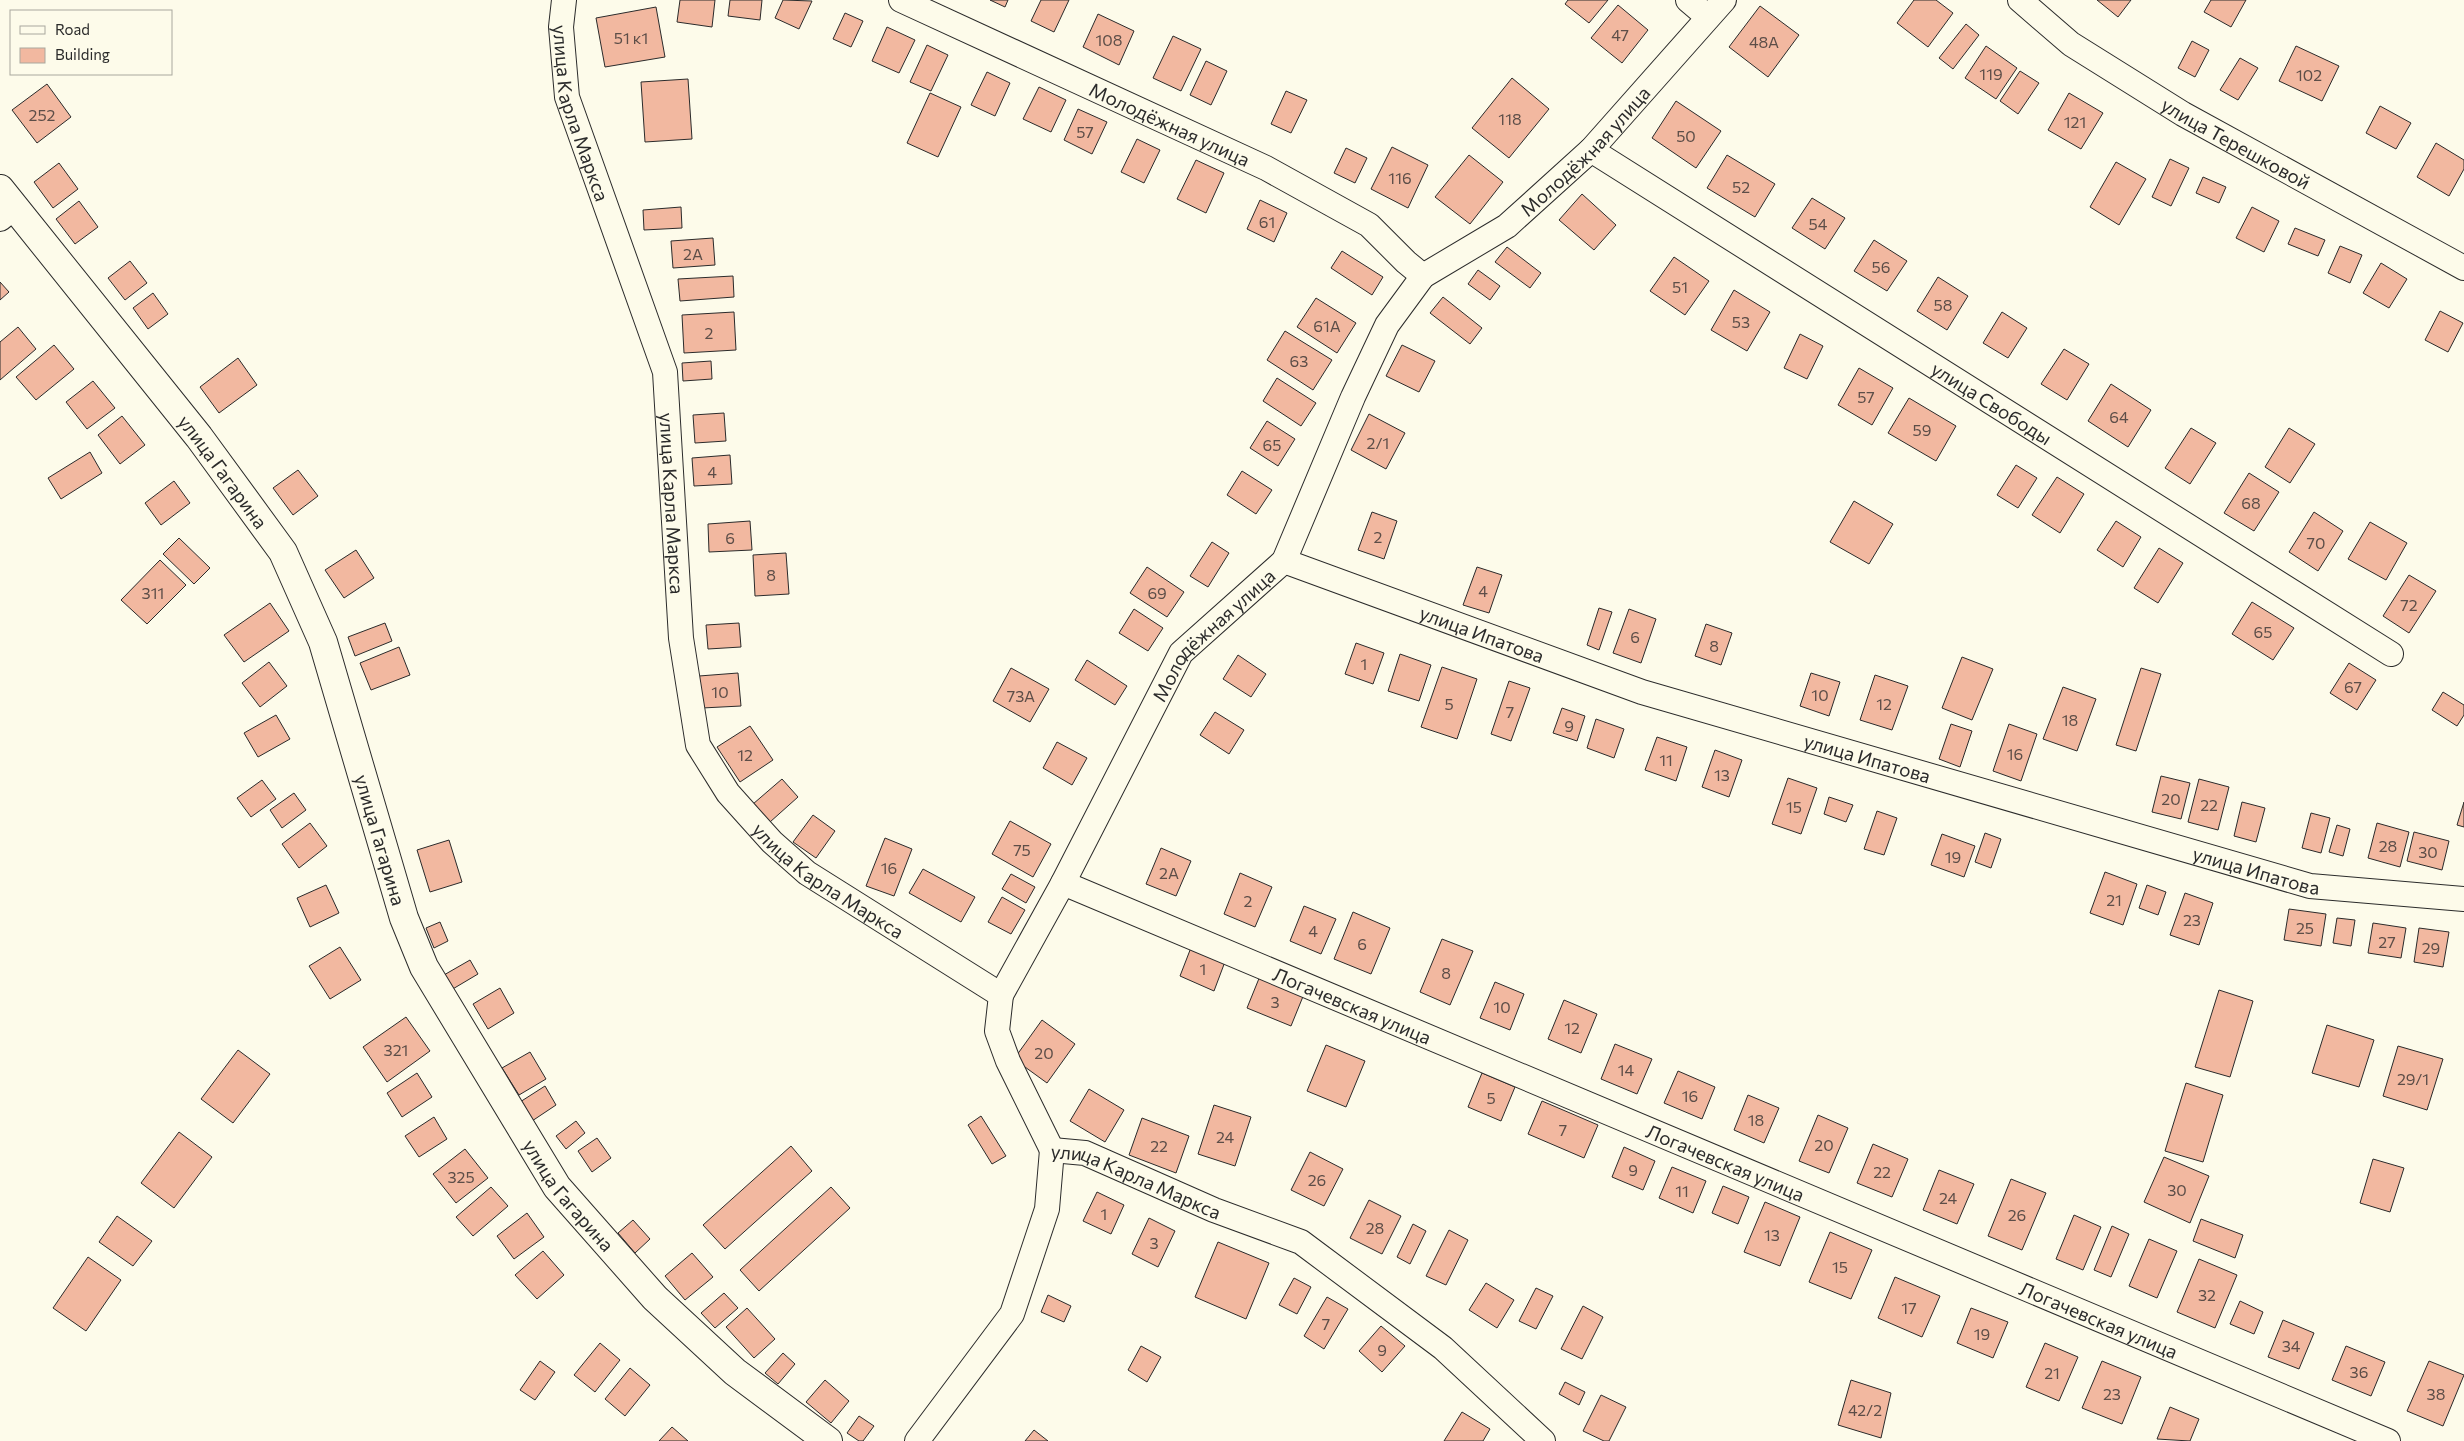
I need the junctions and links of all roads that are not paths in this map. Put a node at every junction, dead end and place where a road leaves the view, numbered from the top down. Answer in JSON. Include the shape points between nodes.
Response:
{"nodes":[{"id":1,"x":564,"y":0,"type":"edge"},
{"id":2,"x":901,"y":0,"type":"edge"},
{"id":3,"x":1688,"y":0,"type":"edge"},
{"id":4,"x":1724,"y":0,"type":"edge"},
{"id":5,"x":2020,"y":0,"type":"edge"},
{"id":6,"x":1708,"y":17,"type":"junction"},
{"id":7,"x":1591,"y":150,"type":"junction"},
{"id":8,"x":5,"y":205,"type":"edge"},
{"id":9,"x":2464,"y":268,"type":"edge"},
{"id":10,"x":1423,"y":276,"type":"junction"},
{"id":11,"x":1284,"y":562,"type":"junction"},
{"id":12,"x":2391,"y":654,"type":"dead end"},
{"id":13,"x":1063,"y":883,"type":"junction"},
{"id":14,"x":2464,"y":899,"type":"edge"},
{"id":15,"x":1001,"y":996,"type":"junction"},
{"id":16,"x":1052,"y":1150,"type":"junction"},
{"id":17,"x":828,"y":1441,"type":"edge"},
{"id":18,"x":917,"y":1441,"type":"edge"},
{"id":19,"x":1543,"y":1441,"type":"edge"},
{"id":20,"x":2388,"y":1441,"type":"edge"}],
"edges":[{"from":1,"to":15,"type":"street","name":"улица Карла Маркса","via":[[561,27],[567,97],[665,372],[681,638],[698,745],[728,793],[772,842],[807,873]]},
{"from":2,"to":10,"type":"street","name":"Молодёжная улица","via":[[1266,168],[1368,226]]},
{"from":3,"to":6,"type":"street"},
{"from":4,"to":6,"type":"street","name":"Молодёжная улица"},
{"from":5,"to":9,"type":"street","name":"улица Терешковой","via":[[2071,44],[2183,114]]},
{"from":6,"to":7,"type":"street","name":"Молодёжная улица"},
{"from":7,"to":10,"type":"street","name":"Молодёжная улица","via":[[1507,226]]},
{"from":7,"to":12,"type":"street","name":"улица Свободы"},
{"from":8,"to":17,"type":"main road","name":"улица Гагарина","via":[[199,436],[283,552],[323,642],[404,918],[424,967],[557,1187],[655,1298],[736,1372]]},
{"from":10,"to":11,"type":"street","name":"Молодёжная улица","via":[[1387,325]]},
{"from":11,"to":13,"type":"street","name":"Молодёжная улица","via":[[1181,653]]},
{"from":11,"to":14,"type":"street","name":"улица Ипатова","via":[[1642,692],[2301,883]]},
{"from":13,"to":15,"type":"street","name":"Молодёжная улица"},
{"from":13,"to":20,"type":"street","name":"Логачевская улица"},
{"from":15,"to":16,"type":"street","name":"улица Карла Маркса","via":[[997,1031],[1008,1061]]},
{"from":16,"to":18,"type":"street","via":[[1047,1209],[1012,1314]]},
{"from":16,"to":19,"type":"street","name":"улица Карла Маркса","via":[[1085,1153],[1214,1210],[1300,1242],[1443,1348]]}]}
